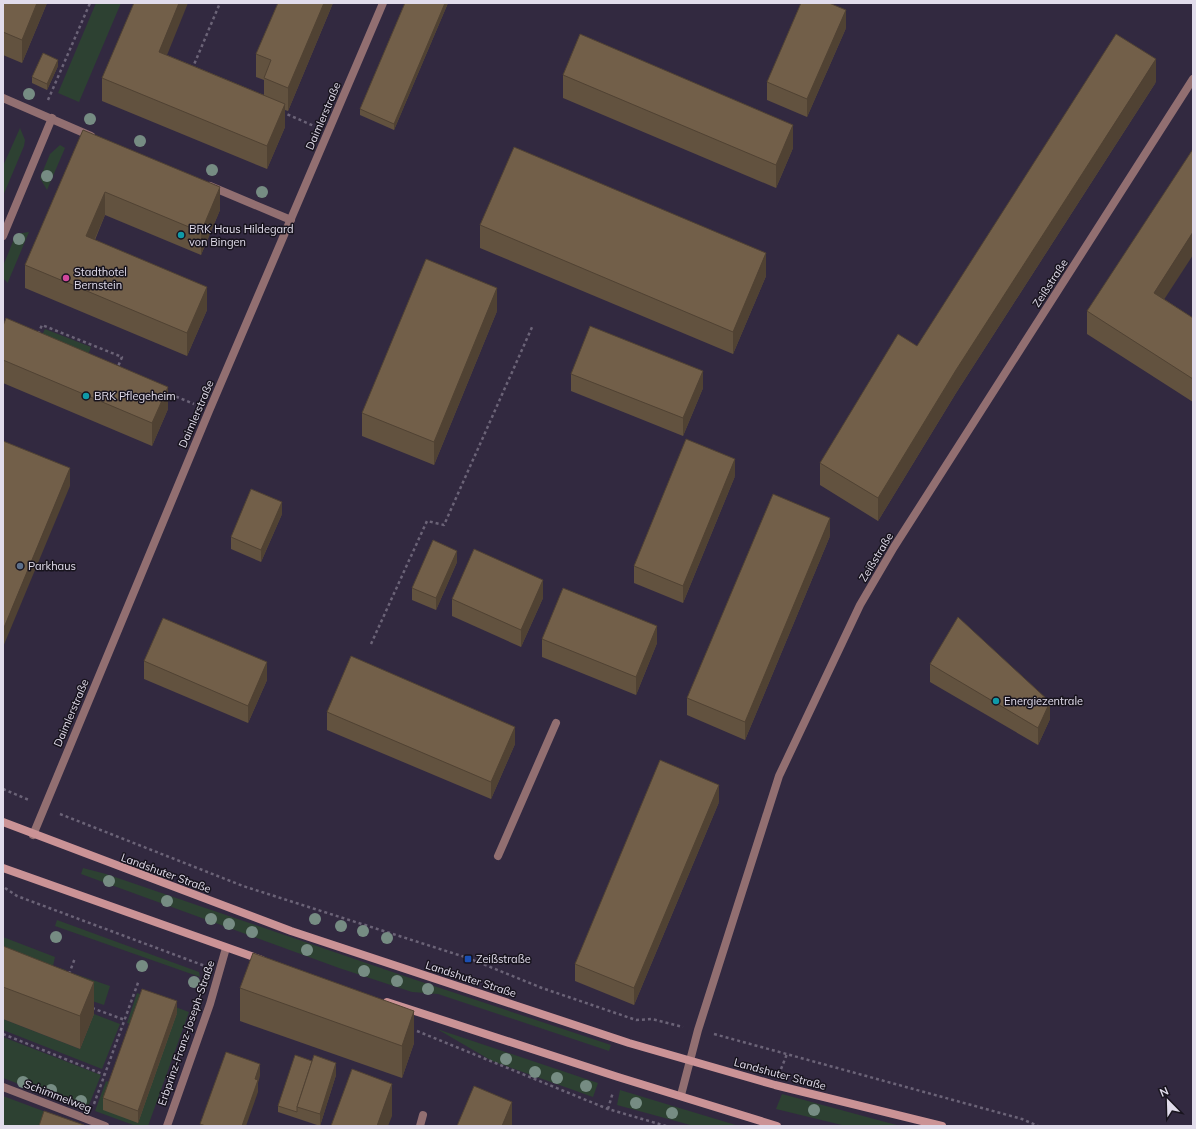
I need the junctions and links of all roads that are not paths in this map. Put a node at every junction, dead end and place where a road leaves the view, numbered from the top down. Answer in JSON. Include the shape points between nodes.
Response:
{"nodes":[{"id":1,"x":383,"y":3,"type":"edge"},
{"id":2,"x":1193,"y":79,"type":"edge"},
{"id":3,"x":3,"y":98,"type":"edge"},
{"id":4,"x":52,"y":118,"type":"junction"},
{"id":5,"x":98,"y":139,"type":"edge"},
{"id":6,"x":200,"y":182,"type":"edge"},
{"id":7,"x":291,"y":220,"type":"junction"},
{"id":8,"x":3,"y":236,"type":"edge"},
{"id":9,"x":556,"y":722,"type":"dead end"},
{"id":10,"x":3,"y":822,"type":"edge"},
{"id":11,"x":33,"y":835,"type":"junction"},
{"id":12,"x":498,"y":856,"type":"dead end"},
{"id":13,"x":3,"y":868,"type":"edge"},
{"id":14,"x":226,"y":948,"type":"junction"},
{"id":15,"x":271,"y":963,"type":"edge"},
{"id":16,"x":377,"y":998,"type":"edge"},
{"id":17,"x":691,"y":1061,"type":"junction"},
{"id":18,"x":3,"y":1087,"type":"edge"},
{"id":19,"x":681,"y":1095,"type":"junction"},
{"id":20,"x":423,"y":1115,"type":"dead end"},
{"id":21,"x":105,"y":1126,"type":"edge"},
{"id":22,"x":167,"y":1126,"type":"edge"},
{"id":23,"x":420,"y":1126,"type":"edge"},
{"id":24,"x":777,"y":1126,"type":"edge"},
{"id":25,"x":942,"y":1126,"type":"edge"}],
"edges":[{"from":1,"to":7,"type":"street","name":"Daimlerstraße"},
{"from":2,"to":17,"type":"street","name":"Zeißstraße","via":[[894,547],[860,605],[778,776],[698,1030]]},
{"from":3,"to":4,"type":"street"},
{"from":4,"to":5,"type":"street"},
{"from":4,"to":8,"type":"street"},
{"from":6,"to":7,"type":"street"},
{"from":7,"to":11,"type":"street","name":"Daimlerstraße","via":[[209,410]]},
{"from":9,"to":12,"type":"street"},
{"from":10,"to":11,"type":"main road","name":"Landshuter Straße"},
{"from":11,"to":17,"type":"main road","name":"Landshuter Straße","via":[[291,931]]},
{"from":13,"to":14,"type":"main road"},
{"from":14,"to":15,"type":"main road"},
{"from":14,"to":22,"type":"street","name":"Erbprinz-Franz-Joseph-Straße"},
{"from":16,"to":19,"type":"main road","via":[[618,1077]]},
{"from":17,"to":19,"type":"street","name":"Zeißstraße"},
{"from":17,"to":25,"type":"main road","name":"Landshuter Straße","via":[[775,1085]]},
{"from":18,"to":21,"type":"street","name":"Schimmelweg"},
{"from":19,"to":24,"type":"main road"},
{"from":20,"to":23,"type":"street"}]}
